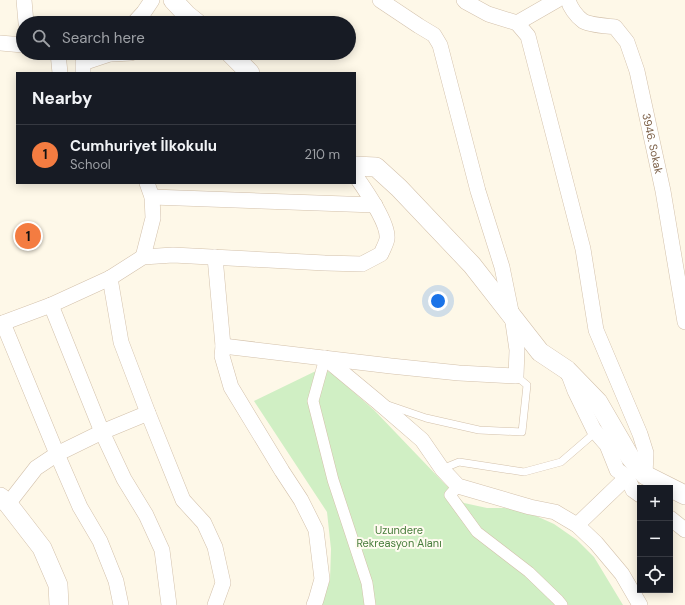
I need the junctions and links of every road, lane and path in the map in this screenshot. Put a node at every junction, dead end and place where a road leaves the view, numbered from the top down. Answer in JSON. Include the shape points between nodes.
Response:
{"nodes":[{"id":1,"x":24,"y":0,"type":"edge"},
{"id":2,"x":152,"y":0,"type":"edge"},
{"id":3,"x":173,"y":0,"type":"edge"},
{"id":4,"x":380,"y":0,"type":"edge"},
{"id":5,"x":464,"y":0,"type":"edge"},
{"id":6,"x":556,"y":0,"type":"edge"},
{"id":7,"x":568,"y":0,"type":"edge"},
{"id":8,"x":25,"y":16,"type":"edge"},
{"id":9,"x":140,"y":16,"type":"edge"},
{"id":10,"x":187,"y":16,"type":"edge"},
{"id":11,"x":517,"y":23,"type":"junction"},
{"id":12,"x":0,"y":43,"type":"edge"},
{"id":13,"x":16,"y":44,"type":"edge"},
{"id":14,"x":59,"y":60,"type":"edge"},
{"id":15,"x":89,"y":60,"type":"edge"},
{"id":16,"x":237,"y":60,"type":"edge"},
{"id":17,"x":60,"y":72,"type":"edge"},
{"id":18,"x":83,"y":72,"type":"edge"},
{"id":19,"x":249,"y":72,"type":"edge"},
{"id":20,"x":356,"y":166,"type":"edge"},
{"id":21,"x":356,"y":176,"type":"edge"},
{"id":22,"x":147,"y":184,"type":"edge"},
{"id":23,"x":152,"y":197,"type":"junction"},
{"id":24,"x":375,"y":205,"type":"junction"},
{"id":25,"x":143,"y":257,"type":"junction"},
{"id":26,"x":215,"y":257,"type":"junction"},
{"id":27,"x":110,"y":278,"type":"junction"},
{"id":28,"x":51,"y":305,"type":"junction"},
{"id":29,"x":512,"y":316,"type":"junction"},
{"id":30,"x":685,"y":322,"type":"edge"},
{"id":31,"x":1,"y":324,"type":"edge"},
{"id":32,"x":223,"y":346,"type":"junction"},
{"id":33,"x":325,"y":358,"type":"junction"},
{"id":34,"x":568,"y":370,"type":"junction"},
{"id":35,"x":516,"y":376,"type":"junction"},
{"id":36,"x":378,"y":402,"type":"junction"},
{"id":37,"x":148,"y":413,"type":"junction"},
{"id":38,"x":594,"y":430,"type":"junction"},
{"id":39,"x":102,"y":432,"type":"junction"},
{"id":40,"x":57,"y":454,"type":"junction"},
{"id":41,"x":442,"y":470,"type":"junction"},
{"id":42,"x":636,"y":476,"type":"junction"},
{"id":43,"x":458,"y":486,"type":"junction"},
{"id":44,"x":637,"y":493,"type":"edge"},
{"id":45,"x":685,"y":495,"type":"edge"},
{"id":46,"x":4,"y":501,"type":"edge"},
{"id":47,"x":673,"y":520,"type":"edge"},
{"id":48,"x":577,"y":525,"type":"junction"},
{"id":49,"x":685,"y":530,"type":"edge"},
{"id":50,"x":59,"y":605,"type":"edge"},
{"id":51,"x":121,"y":605,"type":"edge"},
{"id":52,"x":169,"y":605,"type":"edge"},
{"id":53,"x":215,"y":605,"type":"edge"},
{"id":54,"x":314,"y":605,"type":"edge"},
{"id":55,"x":370,"y":605,"type":"edge"},
{"id":56,"x":562,"y":605,"type":"edge"},
{"id":57,"x":640,"y":605,"type":"edge"}],
"edges":[{"from":1,"to":8,"type":"street"},
{"from":2,"to":9,"type":"street"},
{"from":3,"to":10,"type":"street"},
{"from":4,"to":29,"type":"street","via":[[434,35],[440,45],[478,191],[502,267]]},
{"from":5,"to":11,"type":"street","via":[[488,14]]},
{"from":6,"to":11,"type":"street"},
{"from":7,"to":30,"type":"street","name":"3946. Sokak","via":[[570,8],[583,21],[615,27],[627,42],[637,71],[663,191]]},
{"from":11,"to":42,"type":"street","via":[[528,36],[539,77],[583,249],[596,330],[646,453]]},
{"from":12,"to":13,"type":"street"},
{"from":14,"to":17,"type":"street"},
{"from":15,"to":18,"type":"street","via":[[83,62]]},
{"from":16,"to":19,"type":"street"},
{"from":20,"to":29,"type":"street","via":[[376,167],[400,188],[472,265]]},
{"from":21,"to":24,"type":"street"},
{"from":22,"to":23,"type":"street"},
{"from":23,"to":24,"type":"street"},
{"from":23,"to":25,"type":"street","via":[[153,218]]},
{"from":24,"to":26,"type":"street","via":[[384,223],[387,238],[381,254],[362,264]]},
{"from":25,"to":26,"type":"street"},
{"from":25,"to":27,"type":"street"},
{"from":26,"to":32,"type":"street"},
{"from":27,"to":28,"type":"street"},
{"from":27,"to":37,"type":"street","via":[[121,342]]},
{"from":28,"to":31,"type":"street"},
{"from":28,"to":39,"type":"street"},
{"from":29,"to":34,"type":"street","via":[[540,352]]},
{"from":29,"to":35,"type":"street"},
{"from":31,"to":40,"type":"street"},
{"from":32,"to":33,"type":"street"},
{"from":32,"to":54,"type":"street","via":[[222,356],[231,387],[301,500],[316,530],[322,579]]},
{"from":33,"to":35,"type":"street","via":[[459,373]]},
{"from":33,"to":36,"type":"street"},
{"from":33,"to":55,"type":"street","via":[[313,401],[333,480],[367,583]]},
{"from":34,"to":38,"type":"street"},
{"from":34,"to":42,"type":"street","via":[[598,402],[630,457]]},
{"from":35,"to":36,"type":"lane","via":[[527,385],[522,432],[479,430],[426,418]]},
{"from":36,"to":41,"type":"street","via":[[422,440]]},
{"from":37,"to":39,"type":"street"},
{"from":37,"to":53,"type":"street","via":[[183,500],[204,523],[215,547],[223,583]]},
{"from":38,"to":41,"type":"lane","via":[[590,437],[561,462],[524,472],[459,462]]},
{"from":38,"to":42,"type":"street","via":[[607,445],[617,470]]},
{"from":39,"to":40,"type":"street"},
{"from":39,"to":52,"type":"street","via":[[162,550]]},
{"from":40,"to":46,"type":"street","via":[[36,468]]},
{"from":40,"to":51,"type":"street","via":[[80,507],[100,541],[116,581]]},
{"from":41,"to":43,"type":"street"},
{"from":42,"to":44,"type":"street","via":[[633,490]]},
{"from":42,"to":45,"type":"street"},
{"from":42,"to":48,"type":"street"},
{"from":43,"to":48,"type":"street","via":[[555,512]]},
{"from":43,"to":56,"type":"street","via":[[450,495],[477,532],[529,572]]},
{"from":46,"to":50,"type":"street","via":[[42,548],[58,585]]},
{"from":47,"to":49,"type":"street"},
{"from":48,"to":57,"type":"street","via":[[622,574]]}]}
